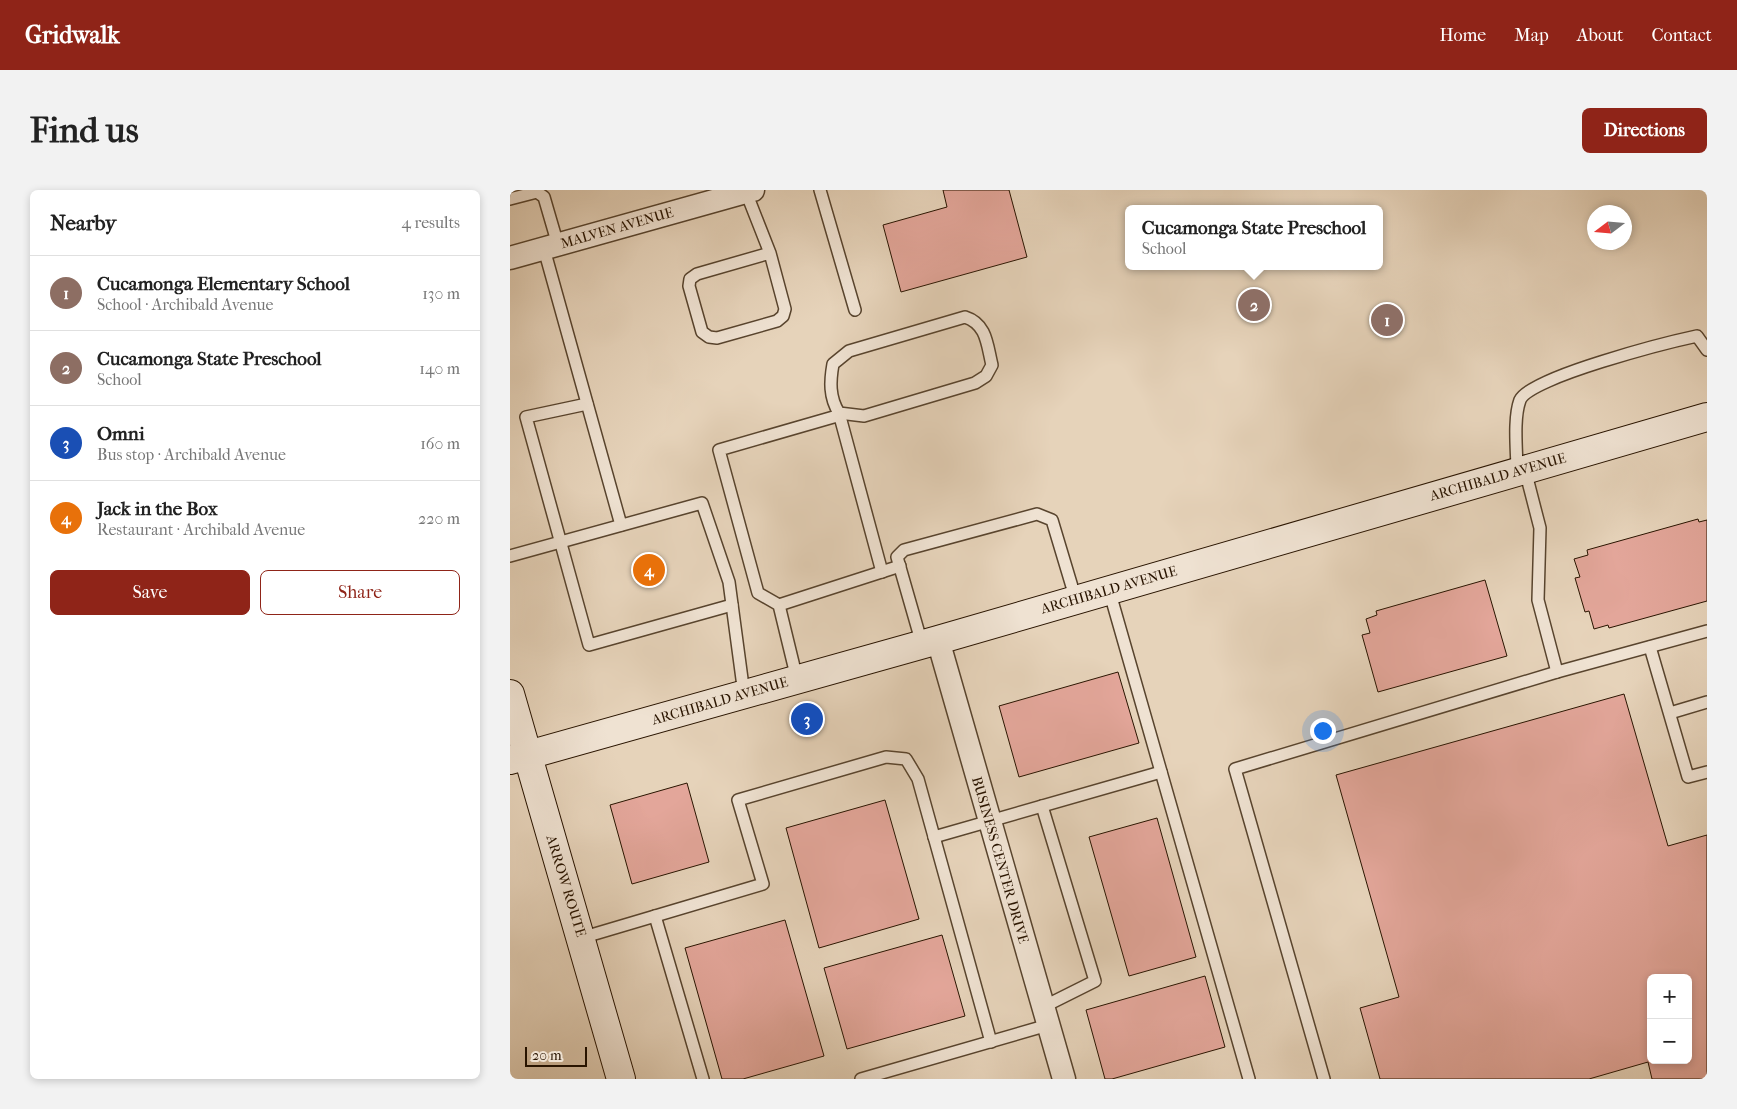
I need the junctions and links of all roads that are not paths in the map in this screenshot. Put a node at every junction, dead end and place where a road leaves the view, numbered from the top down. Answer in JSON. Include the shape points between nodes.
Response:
{"nodes":[{"id":1,"x":820,"y":190,"type":"edge"},
{"id":2,"x":741,"y":192,"type":"edge"},
{"id":3,"x":510,"y":199,"type":"edge"},
{"id":4,"x":551,"y":247,"type":"junction"},
{"id":5,"x":770,"y":253,"type":"junction"},
{"id":6,"x":510,"y":258,"type":"edge"},
{"id":7,"x":856,"y":310,"type":"dead end"},
{"id":8,"x":1707,"y":350,"type":"edge"},
{"id":9,"x":587,"y":404,"type":"junction"},
{"id":10,"x":838,"y":413,"type":"junction"},
{"id":11,"x":1707,"y":417,"type":"edge"},
{"id":12,"x":1521,"y":471,"type":"junction"},
{"id":13,"x":621,"y":525,"type":"junction"},
{"id":14,"x":560,"y":542,"type":"junction"},
{"id":15,"x":510,"y":556,"type":"edge"},
{"id":16,"x":900,"y":566,"type":"junction"},
{"id":17,"x":882,"y":572,"type":"junction"},
{"id":18,"x":1109,"y":590,"type":"junction"},
{"id":19,"x":1076,"y":600,"type":"junction"},
{"id":20,"x":732,"y":605,"type":"junction"},
{"id":21,"x":779,"y":605,"type":"junction"},
{"id":22,"x":1707,"y":631,"type":"edge"},
{"id":23,"x":930,"y":642,"type":"junction"},
{"id":24,"x":1650,"y":647,"type":"junction"},
{"id":25,"x":1558,"y":672,"type":"junction"},
{"id":26,"x":797,"y":679,"type":"junction"},
{"id":27,"x":510,"y":694,"type":"edge"},
{"id":28,"x":744,"y":694,"type":"junction"},
{"id":29,"x":1707,"y":702,"type":"edge"},
{"id":30,"x":1670,"y":713,"type":"junction"},
{"id":31,"x":518,"y":757,"type":"edge"},
{"id":32,"x":1161,"y":772,"type":"junction"},
{"id":33,"x":1707,"y":772,"type":"edge"},
{"id":34,"x":1042,"y":806,"type":"junction"},
{"id":35,"x":989,"y":822,"type":"junction"},
{"id":36,"x":934,"y":837,"type":"junction"},
{"id":37,"x":655,"y":916,"type":"junction"},
{"id":38,"x":581,"y":938,"type":"junction"},
{"id":39,"x":1046,"y":1016,"type":"junction"},
{"id":40,"x":990,"y":1042,"type":"junction"},
{"id":41,"x":620,"y":1079,"type":"edge"},
{"id":42,"x":703,"y":1079,"type":"edge"},
{"id":43,"x":861,"y":1079,"type":"edge"},
{"id":44,"x":1064,"y":1079,"type":"edge"},
{"id":45,"x":1247,"y":1079,"type":"edge"},
{"id":46,"x":1324,"y":1079,"type":"edge"}],
"edges":[{"from":1,"to":7,"type":"lane"},
{"from":2,"to":4,"type":"street","name":"MALVEN AVENUE"},
{"from":2,"to":5,"type":"lane"},
{"from":3,"to":4,"type":"lane","via":[[537,192],[544,197]]},
{"from":4,"to":6,"type":"street","name":"MALVEN AVENUE"},
{"from":4,"to":9,"type":"lane"},
{"from":5,"to":5,"type":"lane","via":[[785,309],[782,316],[777,321],[717,338],[702,332],[689,286],[690,279],[697,274]]},
{"from":8,"to":12,"type":"lane","via":[[1697,336],[1559,376],[1528,391],[1521,399],[1517,418]]},
{"from":9,"to":13,"type":"lane"},
{"from":9,"to":14,"type":"lane","via":[[526,417]]},
{"from":10,"to":10,"type":"lane","via":[[864,416],[976,383],[986,376],[992,365],[982,328],[965,317],[850,351],[833,364],[829,384]]},
{"from":10,"to":17,"type":"lane"},
{"from":10,"to":21,"type":"lane","via":[[837,416],[719,450],[758,593]]},
{"from":11,"to":12,"type":"main road","name":"ARCHIBALD AVENUE"},
{"from":12,"to":18,"type":"main road","name":"ARCHIBALD AVENUE"},
{"from":12,"to":25,"type":"lane","via":[[1540,528],[1538,600]]},
{"from":13,"to":14,"type":"lane"},
{"from":13,"to":20,"type":"lane","via":[[702,503],[729,582]]},
{"from":14,"to":15,"type":"lane"},
{"from":14,"to":20,"type":"lane","via":[[588,645]]},
{"from":16,"to":17,"type":"lane"},
{"from":16,"to":19,"type":"lane","via":[[897,557],[904,550],[1037,514],[1052,520]]},
{"from":16,"to":23,"type":"lane"},
{"from":17,"to":21,"type":"lane"},
{"from":18,"to":19,"type":"main road","name":"ARCHIBALD AVENUE"},
{"from":18,"to":32,"type":"lane"},
{"from":19,"to":23,"type":"main road","name":"ARCHIBALD AVENUE"},
{"from":20,"to":28,"type":"lane"},
{"from":21,"to":26,"type":"lane"},
{"from":22,"to":24,"type":"lane"},
{"from":23,"to":26,"type":"main road","name":"ARCHIBALD AVENUE"},
{"from":23,"to":35,"type":"street","name":"BUSINESS CENTER DRIVE"},
{"from":24,"to":25,"type":"lane"},
{"from":24,"to":30,"type":"lane"},
{"from":25,"to":46,"type":"lane","via":[[1235,769]]},
{"from":26,"to":28,"type":"main road","name":"ARCHIBALD AVENUE"},
{"from":27,"to":31,"type":"main road","name":"ARROW ROUTE"},
{"from":28,"to":31,"type":"main road","name":"ARCHIBALD AVENUE"},
{"from":29,"to":30,"type":"lane"},
{"from":30,"to":33,"type":"lane","via":[[1688,777]]},
{"from":31,"to":38,"type":"main road","name":"ARROW ROUTE"},
{"from":32,"to":34,"type":"lane"},
{"from":32,"to":45,"type":"lane"},
{"from":34,"to":35,"type":"lane"},
{"from":34,"to":39,"type":"lane","via":[[1095,981]]},
{"from":35,"to":36,"type":"lane"},
{"from":35,"to":39,"type":"street","name":"BUSINESS CENTER DRIVE"},
{"from":36,"to":37,"type":"lane","via":[[918,779],[906,759],[886,757],[738,800],[763,884]]},
{"from":36,"to":40,"type":"lane"},
{"from":37,"to":38,"type":"lane"},
{"from":37,"to":42,"type":"lane"},
{"from":38,"to":41,"type":"main road","name":"ARROW ROUTE"},
{"from":39,"to":40,"type":"lane"},
{"from":39,"to":44,"type":"street","name":"BUSINESS CENTER DRIVE"},
{"from":40,"to":43,"type":"lane"}]}
